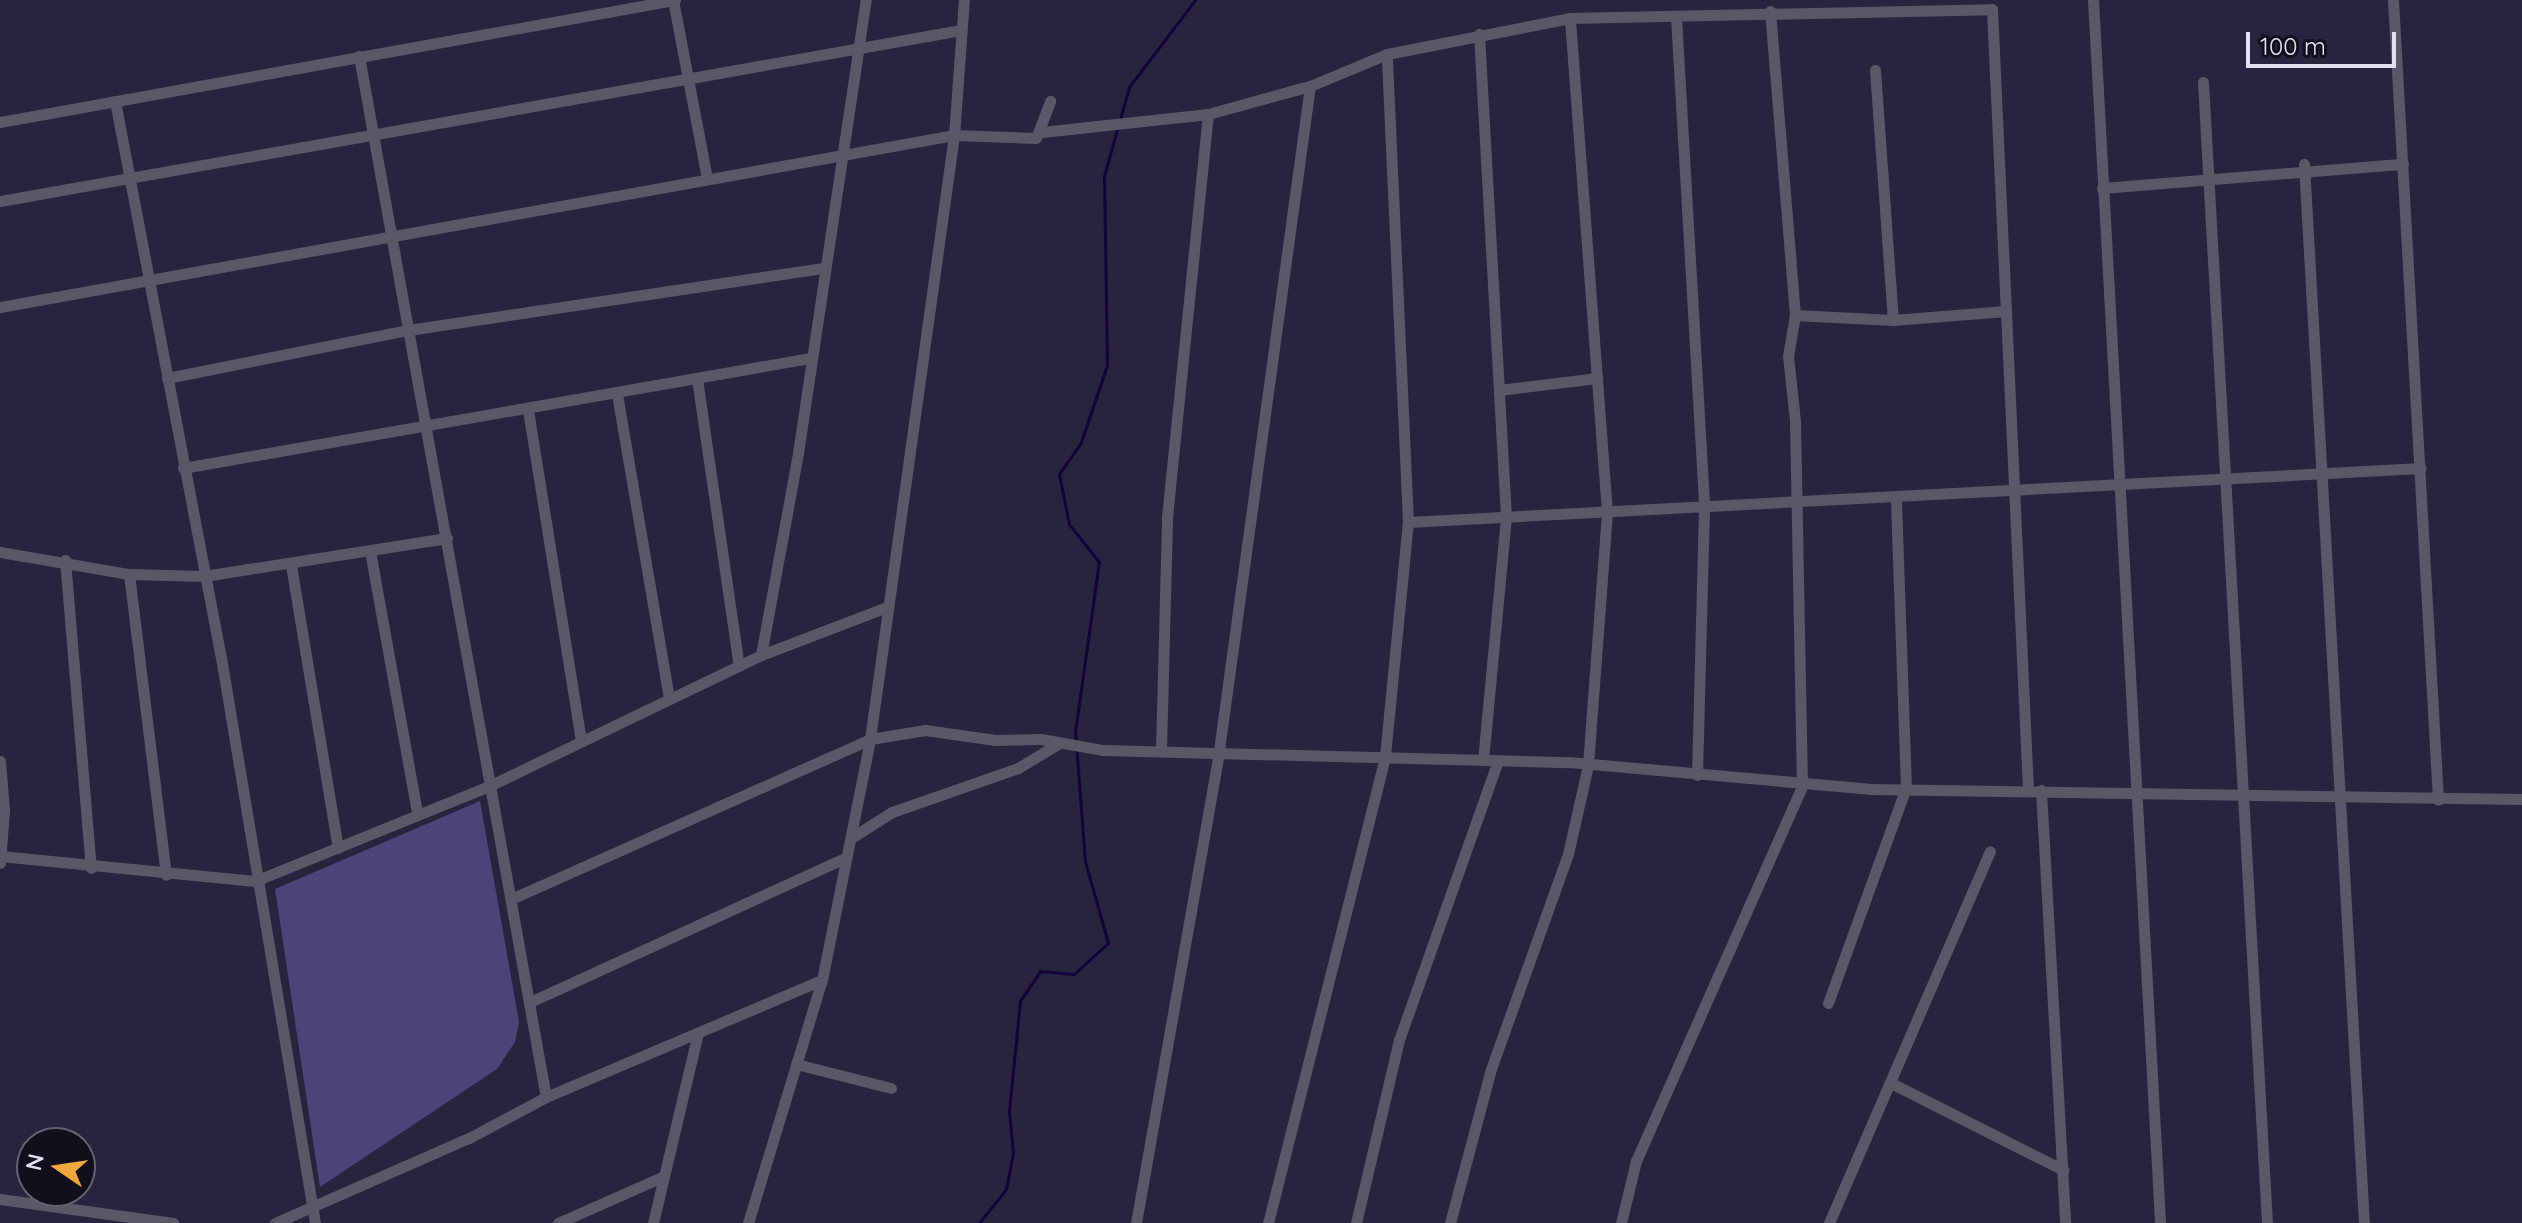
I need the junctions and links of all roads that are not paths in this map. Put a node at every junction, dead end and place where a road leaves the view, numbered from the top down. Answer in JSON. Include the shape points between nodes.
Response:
{"nodes":[{"id":1,"x":674,"y":0,"type":"edge"},
{"id":2,"x":866,"y":0,"type":"edge"},
{"id":3,"x":964,"y":0,"type":"edge"},
{"id":4,"x":2093,"y":0,"type":"edge"},
{"id":5,"x":2393,"y":0,"type":"edge"},
{"id":6,"x":1770,"y":11,"type":"junction"},
{"id":7,"x":1676,"y":17,"type":"junction"},
{"id":8,"x":1570,"y":18,"type":"junction"},
{"id":9,"x":961,"y":30,"type":"junction"},
{"id":10,"x":1479,"y":34,"type":"junction"},
{"id":11,"x":854,"y":51,"type":"junction"},
{"id":12,"x":1387,"y":54,"type":"junction"},
{"id":13,"x":359,"y":56,"type":"junction"},
{"id":14,"x":1875,"y":70,"type":"dead end"},
{"id":15,"x":690,"y":81,"type":"junction"},
{"id":16,"x":2203,"y":82,"type":"dead end"},
{"id":17,"x":1310,"y":86,"type":"junction"},
{"id":18,"x":115,"y":101,"type":"junction"},
{"id":19,"x":1050,"y":101,"type":"dead end"},
{"id":20,"x":1208,"y":114,"type":"junction"},
{"id":21,"x":0,"y":122,"type":"edge"},
{"id":22,"x":1042,"y":132,"type":"junction"},
{"id":23,"x":370,"y":134,"type":"junction"},
{"id":24,"x":954,"y":135,"type":"junction"},
{"id":25,"x":845,"y":154,"type":"junction"},
{"id":26,"x":2403,"y":164,"type":"junction"},
{"id":27,"x":2304,"y":170,"type":"junction"},
{"id":28,"x":131,"y":177,"type":"junction"},
{"id":29,"x":707,"y":179,"type":"junction"},
{"id":30,"x":2208,"y":182,"type":"junction"},
{"id":31,"x":2102,"y":188,"type":"junction"},
{"id":32,"x":0,"y":201,"type":"edge"},
{"id":33,"x":391,"y":236,"type":"junction"},
{"id":34,"x":825,"y":268,"type":"junction"},
{"id":35,"x":148,"y":280,"type":"junction"},
{"id":36,"x":0,"y":307,"type":"edge"},
{"id":37,"x":2006,"y":311,"type":"junction"},
{"id":38,"x":1795,"y":315,"type":"junction"},
{"id":39,"x":1893,"y":320,"type":"junction"},
{"id":40,"x":408,"y":330,"type":"junction"},
{"id":41,"x":810,"y":358,"type":"junction"},
{"id":42,"x":167,"y":378,"type":"junction"},
{"id":43,"x":1597,"y":378,"type":"junction"},
{"id":44,"x":697,"y":379,"type":"junction"},
{"id":45,"x":1499,"y":390,"type":"junction"},
{"id":46,"x":617,"y":394,"type":"junction"},
{"id":47,"x":528,"y":410,"type":"junction"},
{"id":48,"x":428,"y":425,"type":"junction"},
{"id":49,"x":183,"y":468,"type":"junction"},
{"id":50,"x":2421,"y":468,"type":"junction"},
{"id":51,"x":2322,"y":474,"type":"junction"},
{"id":52,"x":2223,"y":480,"type":"junction"},
{"id":53,"x":2118,"y":486,"type":"junction"},
{"id":54,"x":2014,"y":493,"type":"junction"},
{"id":55,"x":1896,"y":498,"type":"junction"},
{"id":56,"x":1797,"y":503,"type":"junction"},
{"id":57,"x":1704,"y":508,"type":"junction"},
{"id":58,"x":1607,"y":512,"type":"junction"},
{"id":59,"x":1506,"y":517,"type":"junction"},
{"id":60,"x":1408,"y":522,"type":"junction"},
{"id":61,"x":447,"y":538,"type":"junction"},
{"id":62,"x":370,"y":551,"type":"junction"},
{"id":63,"x":0,"y":552,"type":"edge"},
{"id":64,"x":65,"y":560,"type":"junction"},
{"id":65,"x":291,"y":565,"type":"junction"},
{"id":66,"x":129,"y":574,"type":"junction"},
{"id":67,"x":204,"y":576,"type":"junction"},
{"id":68,"x":887,"y":607,"type":"junction"},
{"id":69,"x":761,"y":655,"type":"junction"},
{"id":70,"x":739,"y":666,"type":"junction"},
{"id":71,"x":669,"y":699,"type":"junction"},
{"id":72,"x":870,"y":739,"type":"junction"},
{"id":73,"x":581,"y":741,"type":"junction"},
{"id":74,"x":1058,"y":744,"type":"junction"},
{"id":75,"x":1161,"y":750,"type":"junction"},
{"id":76,"x":1219,"y":750,"type":"junction"},
{"id":77,"x":1385,"y":756,"type":"junction"},
{"id":78,"x":1483,"y":760,"type":"junction"},
{"id":79,"x":0,"y":761,"type":"edge"},
{"id":80,"x":1498,"y":761,"type":"junction"},
{"id":81,"x":1588,"y":765,"type":"junction"},
{"id":82,"x":1697,"y":775,"type":"junction"},
{"id":83,"x":491,"y":785,"type":"junction"},
{"id":84,"x":1802,"y":786,"type":"junction"},
{"id":85,"x":1906,"y":788,"type":"junction"},
{"id":86,"x":2041,"y":790,"type":"junction"},
{"id":87,"x":2028,"y":791,"type":"junction"},
{"id":88,"x":2133,"y":792,"type":"junction"},
{"id":89,"x":2239,"y":796,"type":"junction"},
{"id":90,"x":2341,"y":797,"type":"junction"},
{"id":91,"x":2522,"y":799,"type":"edge"},
{"id":92,"x":2438,"y":800,"type":"junction"},
{"id":93,"x":417,"y":813,"type":"junction"},
{"id":94,"x":851,"y":838,"type":"junction"},
{"id":95,"x":338,"y":848,"type":"junction"},
{"id":96,"x":1990,"y":851,"type":"dead end"},
{"id":97,"x":846,"y":857,"type":"junction"},
{"id":98,"x":1,"y":858,"type":"edge"},
{"id":99,"x":91,"y":868,"type":"junction"},
{"id":100,"x":166,"y":875,"type":"junction"},
{"id":101,"x":255,"y":881,"type":"junction"},
{"id":102,"x":511,"y":899,"type":"junction"},
{"id":103,"x":822,"y":980,"type":"junction"},
{"id":104,"x":530,"y":1002,"type":"junction"},
{"id":105,"x":1828,"y":1003,"type":"dead end"},
{"id":106,"x":697,"y":1037,"type":"junction"},
{"id":107,"x":796,"y":1064,"type":"junction"},
{"id":108,"x":1893,"y":1084,"type":"junction"},
{"id":109,"x":891,"y":1088,"type":"dead end"},
{"id":110,"x":546,"y":1097,"type":"junction"},
{"id":111,"x":2063,"y":1170,"type":"junction"},
{"id":112,"x":664,"y":1176,"type":"junction"},
{"id":113,"x":0,"y":1199,"type":"edge"},
{"id":114,"x":311,"y":1207,"type":"junction"},
{"id":115,"x":173,"y":1223,"type":"edge"},
{"id":116,"x":275,"y":1223,"type":"edge"},
{"id":117,"x":315,"y":1223,"type":"edge"},
{"id":118,"x":558,"y":1223,"type":"edge"},
{"id":119,"x":653,"y":1223,"type":"edge"},
{"id":120,"x":748,"y":1223,"type":"edge"},
{"id":121,"x":1136,"y":1223,"type":"edge"},
{"id":122,"x":1268,"y":1223,"type":"edge"},
{"id":123,"x":1356,"y":1223,"type":"edge"},
{"id":124,"x":1450,"y":1223,"type":"edge"},
{"id":125,"x":1621,"y":1223,"type":"edge"},
{"id":126,"x":1830,"y":1223,"type":"edge"},
{"id":127,"x":2065,"y":1223,"type":"edge"},
{"id":128,"x":2160,"y":1223,"type":"edge"},
{"id":129,"x":2267,"y":1223,"type":"edge"},
{"id":130,"x":2364,"y":1223,"type":"edge"}],
"edges":[{"from":1,"to":13,"type":"street"},
{"from":1,"to":15,"type":"street"},
{"from":2,"to":11,"type":"street"},
{"from":3,"to":9,"type":"street"},
{"from":4,"to":31,"type":"street"},
{"from":5,"to":26,"type":"street"},
{"from":6,"to":7,"type":"street"},
{"from":6,"to":37,"type":"street","via":[[1992,9]]},
{"from":6,"to":38,"type":"street"},
{"from":7,"to":8,"type":"street"},
{"from":7,"to":57,"type":"street"},
{"from":8,"to":10,"type":"street"},
{"from":8,"to":43,"type":"street"},
{"from":9,"to":11,"type":"street"},
{"from":9,"to":24,"type":"street"},
{"from":10,"to":12,"type":"street"},
{"from":10,"to":45,"type":"street"},
{"from":11,"to":15,"type":"street"},
{"from":11,"to":25,"type":"street"},
{"from":12,"to":17,"type":"street"},
{"from":12,"to":60,"type":"street"},
{"from":13,"to":18,"type":"street"},
{"from":13,"to":23,"type":"street"},
{"from":14,"to":39,"type":"street"},
{"from":15,"to":23,"type":"street"},
{"from":15,"to":29,"type":"street"},
{"from":16,"to":30,"type":"street"},
{"from":17,"to":20,"type":"street"},
{"from":17,"to":76,"type":"street"},
{"from":18,"to":21,"type":"street"},
{"from":18,"to":28,"type":"street"},
{"from":19,"to":22,"type":"street"},
{"from":20,"to":22,"type":"street"},
{"from":20,"to":75,"type":"street","via":[[1167,517]]},
{"from":22,"to":24,"type":"street","via":[[1023,140]]},
{"from":23,"to":28,"type":"street"},
{"from":23,"to":33,"type":"street"},
{"from":24,"to":25,"type":"street"},
{"from":24,"to":68,"type":"street"},
{"from":25,"to":29,"type":"street"},
{"from":25,"to":34,"type":"street"},
{"from":26,"to":27,"type":"street"},
{"from":26,"to":50,"type":"street"},
{"from":27,"to":30,"type":"street"},
{"from":27,"to":51,"type":"street"},
{"from":28,"to":32,"type":"street"},
{"from":28,"to":35,"type":"street"},
{"from":29,"to":33,"type":"street"},
{"from":30,"to":31,"type":"street"},
{"from":30,"to":52,"type":"street"},
{"from":31,"to":53,"type":"street"},
{"from":33,"to":35,"type":"street"},
{"from":33,"to":40,"type":"street"},
{"from":34,"to":40,"type":"street"},
{"from":34,"to":41,"type":"street"},
{"from":35,"to":36,"type":"street"},
{"from":35,"to":42,"type":"street"},
{"from":37,"to":39,"type":"street"},
{"from":37,"to":54,"type":"street"},
{"from":38,"to":39,"type":"street"},
{"from":38,"to":56,"type":"street","via":[[1788,356]]},
{"from":40,"to":42,"type":"street"},
{"from":40,"to":48,"type":"street"},
{"from":41,"to":44,"type":"street"},
{"from":41,"to":69,"type":"street"},
{"from":42,"to":49,"type":"street"},
{"from":43,"to":45,"type":"street"},
{"from":43,"to":58,"type":"street"},
{"from":44,"to":46,"type":"street"},
{"from":44,"to":70,"type":"street"},
{"from":45,"to":59,"type":"street"},
{"from":46,"to":47,"type":"street"},
{"from":46,"to":71,"type":"street"},
{"from":47,"to":48,"type":"street"},
{"from":47,"to":73,"type":"street"},
{"from":48,"to":49,"type":"street"},
{"from":48,"to":61,"type":"street"},
{"from":49,"to":67,"type":"street"},
{"from":50,"to":51,"type":"street"},
{"from":50,"to":92,"type":"street"},
{"from":51,"to":52,"type":"street"},
{"from":51,"to":90,"type":"street"},
{"from":52,"to":53,"type":"street"},
{"from":52,"to":89,"type":"street"},
{"from":53,"to":54,"type":"street"},
{"from":53,"to":88,"type":"street"},
{"from":54,"to":55,"type":"street"},
{"from":54,"to":87,"type":"street"},
{"from":55,"to":56,"type":"street"},
{"from":55,"to":85,"type":"street"},
{"from":56,"to":57,"type":"street"},
{"from":56,"to":84,"type":"street"},
{"from":57,"to":58,"type":"street"},
{"from":57,"to":82,"type":"street"},
{"from":58,"to":59,"type":"street"},
{"from":58,"to":81,"type":"street"},
{"from":59,"to":60,"type":"street"},
{"from":59,"to":78,"type":"street"},
{"from":60,"to":77,"type":"street"},
{"from":61,"to":62,"type":"street"},
{"from":61,"to":83,"type":"street"},
{"from":62,"to":65,"type":"street"},
{"from":62,"to":93,"type":"street"},
{"from":63,"to":64,"type":"street"},
{"from":64,"to":66,"type":"street"},
{"from":64,"to":99,"type":"street"},
{"from":65,"to":67,"type":"street"},
{"from":65,"to":95,"type":"street"},
{"from":66,"to":67,"type":"street"},
{"from":66,"to":100,"type":"street"},
{"from":67,"to":101,"type":"street"},
{"from":68,"to":69,"type":"street"},
{"from":68,"to":72,"type":"street"},
{"from":69,"to":70,"type":"street"},
{"from":70,"to":71,"type":"street"},
{"from":71,"to":73,"type":"street"},
{"from":72,"to":74,"type":"street","via":[[925,730]]},
{"from":72,"to":94,"type":"street"},
{"from":72,"to":102,"type":"street"},
{"from":73,"to":83,"type":"street"},
{"from":74,"to":75,"type":"street"},
{"from":74,"to":94,"type":"street","via":[[1018,768],[892,812]]},
{"from":75,"to":76,"type":"street"},
{"from":76,"to":77,"type":"street"},
{"from":76,"to":121,"type":"street"},
{"from":77,"to":78,"type":"street"},
{"from":77,"to":122,"type":"street"},
{"from":78,"to":80,"type":"street"},
{"from":79,"to":98,"type":"street"},
{"from":80,"to":81,"type":"street"},
{"from":80,"to":123,"type":"street","via":[[1399,1040]]},
{"from":81,"to":82,"type":"street"},
{"from":81,"to":124,"type":"street","via":[[1568,854],[1491,1069]]},
{"from":82,"to":84,"type":"street"},
{"from":83,"to":93,"type":"street"},
{"from":83,"to":102,"type":"street"},
{"from":84,"to":85,"type":"street"},
{"from":84,"to":125,"type":"street","via":[[1636,1161]]},
{"from":85,"to":87,"type":"street"},
{"from":85,"to":105,"type":"street"},
{"from":86,"to":87,"type":"street"},
{"from":86,"to":88,"type":"street"},
{"from":86,"to":111,"type":"street"},
{"from":88,"to":89,"type":"street"},
{"from":88,"to":128,"type":"street"},
{"from":89,"to":90,"type":"street"},
{"from":89,"to":129,"type":"street"},
{"from":90,"to":92,"type":"street"},
{"from":90,"to":130,"type":"street"},
{"from":91,"to":92,"type":"street"},
{"from":93,"to":95,"type":"street"},
{"from":94,"to":97,"type":"street"},
{"from":95,"to":101,"type":"street"},
{"from":96,"to":108,"type":"street"},
{"from":97,"to":103,"type":"street"},
{"from":97,"to":104,"type":"street"},
{"from":98,"to":99,"type":"street"},
{"from":99,"to":100,"type":"street"},
{"from":100,"to":101,"type":"street"},
{"from":101,"to":114,"type":"street"},
{"from":102,"to":104,"type":"street"},
{"from":103,"to":106,"type":"street"},
{"from":103,"to":107,"type":"street"},
{"from":104,"to":110,"type":"street"},
{"from":106,"to":110,"type":"street"},
{"from":106,"to":112,"type":"street"},
{"from":107,"to":109,"type":"street"},
{"from":107,"to":120,"type":"street"},
{"from":108,"to":111,"type":"street"},
{"from":108,"to":126,"type":"street"},
{"from":110,"to":114,"type":"street","via":[[469,1138]]},
{"from":111,"to":127,"type":"street"},
{"from":112,"to":118,"type":"street"},
{"from":112,"to":119,"type":"street"},
{"from":113,"to":115,"type":"street"},
{"from":114,"to":116,"type":"street"},
{"from":114,"to":117,"type":"street"}]}
